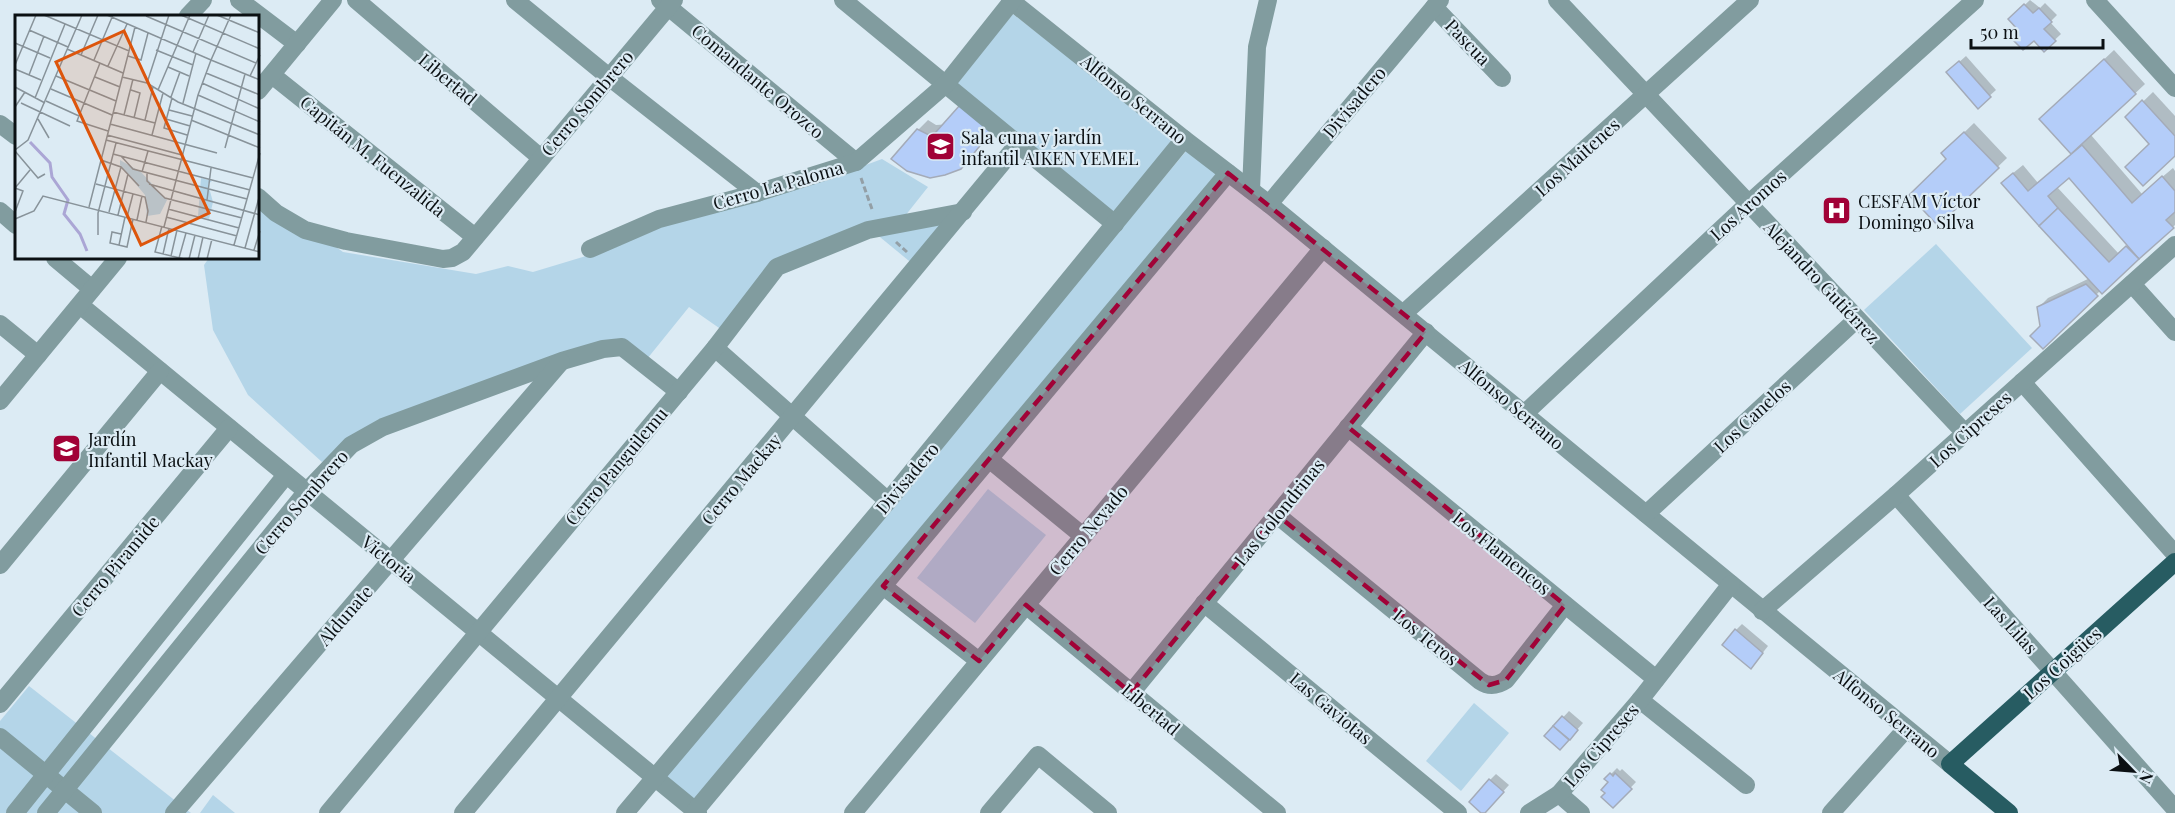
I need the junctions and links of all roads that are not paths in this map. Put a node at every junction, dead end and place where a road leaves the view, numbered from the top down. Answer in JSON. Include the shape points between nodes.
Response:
{"nodes":[{"id":1,"x":203,"y":0,"type":"edge"},
{"id":2,"x":239,"y":0,"type":"edge"},
{"id":3,"x":333,"y":0,"type":"edge"},
{"id":4,"x":356,"y":0,"type":"edge"},
{"id":5,"x":515,"y":0,"type":"edge"},
{"id":6,"x":843,"y":0,"type":"edge"},
{"id":7,"x":1268,"y":0,"type":"edge"},
{"id":8,"x":1557,"y":0,"type":"edge"},
{"id":9,"x":1750,"y":0,"type":"edge"},
{"id":10,"x":1975,"y":0,"type":"edge"},
{"id":11,"x":2095,"y":0,"type":"edge"},
{"id":12,"x":1011,"y":1,"type":"edge"},
{"id":13,"x":667,"y":2,"type":"edge"},
{"id":14,"x":1437,"y":3,"type":"edge"},
{"id":15,"x":189,"y":15,"type":"edge"},
{"id":16,"x":259,"y":15,"type":"edge"},
{"id":17,"x":260,"y":16,"type":"edge"},
{"id":18,"x":297,"y":44,"type":"junction"},
{"id":19,"x":272,"y":75,"type":"junction"},
{"id":20,"x":609,"y":77,"type":"junction"},
{"id":21,"x":1502,"y":78,"type":"dead end"},
{"id":22,"x":946,"y":84,"type":"junction"},
{"id":23,"x":2175,"y":88,"type":"edge"},
{"id":24,"x":260,"y":89,"type":"edge"},
{"id":25,"x":1646,"y":95,"type":"junction"},
{"id":26,"x":0,"y":124,"type":"edge"},
{"id":27,"x":15,"y":135,"type":"edge"},
{"id":28,"x":1184,"y":139,"type":"junction"},
{"id":29,"x":1018,"y":144,"type":"junction"},
{"id":30,"x":541,"y":158,"type":"junction"},
{"id":31,"x":856,"y":162,"type":"junction"},
{"id":32,"x":1228,"y":172,"type":"junction"},
{"id":33,"x":1251,"y":190,"type":"junction"},
{"id":34,"x":757,"y":193,"type":"junction"},
{"id":35,"x":260,"y":199,"type":"edge"},
{"id":36,"x":1269,"y":204,"type":"junction"},
{"id":37,"x":1748,"y":204,"type":"junction"},
{"id":38,"x":0,"y":211,"type":"edge"},
{"id":39,"x":963,"y":212,"type":"junction"},
{"id":40,"x":15,"y":224,"type":"edge"},
{"id":41,"x":1114,"y":224,"type":"junction"},
{"id":42,"x":475,"y":237,"type":"junction"},
{"id":43,"x":2175,"y":245,"type":"edge"},
{"id":44,"x":1323,"y":248,"type":"junction"},
{"id":45,"x":590,"y":249,"type":"dead end"},
{"id":46,"x":57,"y":260,"type":"edge"},
{"id":47,"x":116,"y":260,"type":"edge"},
{"id":48,"x":2132,"y":284,"type":"junction"},
{"id":49,"x":92,"y":289,"type":"junction"},
{"id":50,"x":80,"y":305,"type":"junction"},
{"id":51,"x":1404,"y":313,"type":"junction"},
{"id":52,"x":1857,"y":319,"type":"junction"},
{"id":53,"x":0,"y":324,"type":"edge"},
{"id":54,"x":1426,"y":332,"type":"junction"},
{"id":55,"x":2175,"y":332,"type":"edge"},
{"id":56,"x":715,"y":348,"type":"junction"},
{"id":57,"x":38,"y":355,"type":"junction"},
{"id":58,"x":562,"y":361,"type":"junction"},
{"id":59,"x":160,"y":371,"type":"junction"},
{"id":60,"x":2022,"y":382,"type":"junction"},
{"id":61,"x":678,"y":392,"type":"junction"},
{"id":62,"x":0,"y":401,"type":"edge"},
{"id":63,"x":1524,"y":414,"type":"junction"},
{"id":64,"x":793,"y":416,"type":"junction"},
{"id":65,"x":1348,"y":427,"type":"junction"},
{"id":66,"x":230,"y":428,"type":"junction"},
{"id":67,"x":1965,"y":433,"type":"junction"},
{"id":68,"x":988,"y":459,"type":"junction"},
{"id":69,"x":286,"y":474,"type":"junction"},
{"id":70,"x":306,"y":491,"type":"junction"},
{"id":71,"x":1896,"y":495,"type":"junction"},
{"id":72,"x":888,"y":501,"type":"junction"},
{"id":73,"x":1646,"y":514,"type":"junction"},
{"id":74,"x":1277,"y":515,"type":"junction"},
{"id":75,"x":1083,"y":536,"type":"junction"},
{"id":76,"x":2175,"y":554,"type":"edge"},
{"id":77,"x":391,"y":561,"type":"junction"},
{"id":78,"x":2175,"y":562,"type":"edge"},
{"id":79,"x":0,"y":565,"type":"edge"},
{"id":80,"x":1731,"y":584,"type":"junction"},
{"id":81,"x":883,"y":586,"type":"junction"},
{"id":82,"x":1204,"y":603,"type":"junction"},
{"id":83,"x":1026,"y":605,"type":"junction"},
{"id":84,"x":1565,"y":605,"type":"junction"},
{"id":85,"x":1762,"y":611,"type":"junction"},
{"id":86,"x":477,"y":632,"type":"junction"},
{"id":87,"x":979,"y":661,"type":"junction"},
{"id":88,"x":2053,"y":672,"type":"junction"},
{"id":89,"x":1656,"y":679,"type":"junction"},
{"id":90,"x":1131,"y":693,"type":"junction"},
{"id":91,"x":558,"y":698,"type":"junction"},
{"id":92,"x":1640,"y":700,"type":"junction"},
{"id":93,"x":0,"y":704,"type":"edge"},
{"id":94,"x":1906,"y":729,"type":"junction"},
{"id":95,"x":0,"y":737,"type":"edge"},
{"id":96,"x":1950,"y":764,"type":"junction"},
{"id":97,"x":46,"y":773,"type":"junction"},
{"id":98,"x":655,"y":778,"type":"junction"},
{"id":99,"x":1746,"y":785,"type":"dead end"},
{"id":100,"x":66,"y":790,"type":"junction"},
{"id":101,"x":1559,"y":794,"type":"junction"},
{"id":102,"x":2175,"y":809,"type":"edge"},
{"id":103,"x":697,"y":812,"type":"edge"},
{"id":104,"x":15,"y":813,"type":"edge"},
{"id":105,"x":46,"y":813,"type":"edge"},
{"id":106,"x":93,"y":813,"type":"edge"},
{"id":107,"x":174,"y":813,"type":"edge"},
{"id":108,"x":328,"y":813,"type":"edge"},
{"id":109,"x":463,"y":813,"type":"edge"},
{"id":110,"x":625,"y":813,"type":"edge"},
{"id":111,"x":853,"y":813,"type":"edge"},
{"id":112,"x":989,"y":813,"type":"edge"},
{"id":113,"x":1108,"y":813,"type":"edge"},
{"id":114,"x":1277,"y":813,"type":"edge"},
{"id":115,"x":1458,"y":813,"type":"edge"},
{"id":116,"x":1529,"y":813,"type":"edge"},
{"id":117,"x":1581,"y":813,"type":"edge"},
{"id":118,"x":1831,"y":813,"type":"edge"},
{"id":119,"x":2009,"y":813,"type":"edge"}],
"edges":[{"from":1,"to":15,"type":"street"},
{"from":2,"to":16,"type":"street"},
{"from":3,"to":18,"type":"street"},
{"from":4,"to":30,"type":"street","name":"Libertad"},
{"from":5,"to":20,"type":"street"},
{"from":6,"to":22,"type":"street"},
{"from":7,"to":33,"type":"street","via":[[1257,47]]},
{"from":8,"to":25,"type":"street","name":"Alejandro Gutiérrez"},
{"from":9,"to":25,"type":"street","name":"Los Maitenes"},
{"from":10,"to":37,"type":"street","name":"Los Aromos"},
{"from":11,"to":23,"type":"street"},
{"from":12,"to":22,"type":"street","name":"Cerro La Paloma"},
{"from":12,"to":28,"type":"street","name":"Alfonso Serrano"},
{"from":13,"to":20,"type":"street","name":"Cerro Sombrero"},
{"from":13,"to":31,"type":"street","name":"Comandante Orozco"},
{"from":14,"to":21,"type":"street","name":"Pascua"},
{"from":14,"to":36,"type":"street","name":"Divisadero"},
{"from":17,"to":18,"type":"street"},
{"from":18,"to":19,"type":"street"},
{"from":19,"to":24,"type":"street"},
{"from":19,"to":42,"type":"street","name":"Capitán M. Fuenzalida"},
{"from":20,"to":30,"type":"street","name":"Cerro Sombrero"},
{"from":20,"to":34,"type":"street"},
{"from":22,"to":29,"type":"street"},
{"from":22,"to":31,"type":"street","name":"Cerro La Paloma"},
{"from":25,"to":37,"type":"street","name":"Alejandro Gutiérrez"},
{"from":25,"to":51,"type":"street","name":"Los Maitenes"},
{"from":26,"to":27,"type":"street"},
{"from":28,"to":32,"type":"street","name":"Alfonso Serrano"},
{"from":28,"to":41,"type":"street","name":"Divisadero"},
{"from":29,"to":39,"type":"street","name":"Cerro Mackay"},
{"from":29,"to":41,"type":"street"},
{"from":30,"to":42,"type":"street","name":"Cerro Sombrero"},
{"from":31,"to":34,"type":"street","name":"Cerro La Paloma"},
{"from":32,"to":33,"type":"street","name":"Alfonso Serrano"},
{"from":32,"to":68,"type":"street"},
{"from":33,"to":36,"type":"street","name":"Alfonso Serrano"},
{"from":34,"to":45,"type":"street","name":"Cerro La Paloma","via":[[659,219]]},
{"from":35,"to":42,"type":"street","name":"Cerro Sombrero","via":[[304,230],[443,259],[463,252]]},
{"from":36,"to":44,"type":"street","name":"Alfonso Serrano"},
{"from":37,"to":52,"type":"street","name":"Alejandro Gutiérrez"},
{"from":37,"to":63,"type":"street","name":"Los Aromos"},
{"from":38,"to":40,"type":"street"},
{"from":39,"to":56,"type":"street","name":"Cerro Panguilemu","via":[[868,230],[777,267]]},
{"from":39,"to":64,"type":"street","name":"Cerro Mackay"},
{"from":41,"to":72,"type":"street","name":"Divisadero"},
{"from":43,"to":48,"type":"street","name":"Los Cipreses"},
{"from":44,"to":51,"type":"street","name":"Alfonso Serrano"},
{"from":44,"to":75,"type":"street","name":"Cerro Nevado"},
{"from":46,"to":49,"type":"street"},
{"from":47,"to":49,"type":"street"},
{"from":48,"to":55,"type":"street"},
{"from":48,"to":60,"type":"street","name":"Los Cipreses"},
{"from":49,"to":50,"type":"street"},
{"from":50,"to":57,"type":"street"},
{"from":50,"to":59,"type":"street","name":"Victoria"},
{"from":51,"to":54,"type":"street","name":"Alfonso Serrano"},
{"from":52,"to":67,"type":"street","name":"Alejandro Gutiérrez"},
{"from":52,"to":73,"type":"street","name":"Los Canelos"},
{"from":53,"to":57,"type":"street"},
{"from":54,"to":63,"type":"street","name":"Alfonso Serrano"},
{"from":54,"to":65,"type":"street","name":"Las Golondrinas"},
{"from":56,"to":61,"type":"street","name":"Cerro Panguilemu"},
{"from":56,"to":64,"type":"street"},
{"from":57,"to":62,"type":"street"},
{"from":58,"to":61,"type":"street","name":"Cerro Sombrero","via":[[622,347]]},
{"from":58,"to":70,"type":"street","name":"Cerro Sombrero","via":[[383,428],[351,445]]},
{"from":58,"to":77,"type":"street","name":"Aldunate"},
{"from":59,"to":66,"type":"street","name":"Victoria"},
{"from":59,"to":79,"type":"street"},
{"from":60,"to":67,"type":"street","name":"Los Cipreses"},
{"from":60,"to":76,"type":"street"},
{"from":61,"to":86,"type":"street","name":"Cerro Panguilemu"},
{"from":63,"to":73,"type":"street","name":"Alfonso Serrano"},
{"from":64,"to":72,"type":"street"},
{"from":64,"to":91,"type":"street","name":"Cerro Mackay"},
{"from":65,"to":74,"type":"street","name":"Las Golondrinas"},
{"from":65,"to":84,"type":"street","name":"Los Flamencos"},
{"from":66,"to":69,"type":"street","name":"Victoria"},
{"from":66,"to":93,"type":"street","name":"Cerro Piramide"},
{"from":67,"to":71,"type":"street","name":"Los Cipreses"},
{"from":68,"to":75,"type":"street"},
{"from":68,"to":81,"type":"street"},
{"from":69,"to":70,"type":"street","name":"Victoria"},
{"from":69,"to":97,"type":"street","name":"Cerro Sombrero"},
{"from":70,"to":77,"type":"street","name":"Victoria"},
{"from":70,"to":100,"type":"street","name":"Cerro Sombrero"},
{"from":71,"to":85,"type":"street","name":"Los Cipreses"},
{"from":71,"to":88,"type":"street","name":"Las Lilas"},
{"from":72,"to":98,"type":"street","name":"Divisadero"},
{"from":73,"to":80,"type":"street","name":"Alfonso Serrano"},
{"from":74,"to":82,"type":"street","name":"Las Golondrinas"},
{"from":74,"to":84,"type":"street","name":"Los Teros","via":[[1488,685],[1506,680]]},
{"from":75,"to":83,"type":"street","name":"Cerro Nevado"},
{"from":77,"to":86,"type":"street","name":"Victoria"},
{"from":77,"to":107,"type":"street","name":"Aldunate"},
{"from":78,"to":88,"type":"main road","name":"Los Coigües"},
{"from":80,"to":85,"type":"street","name":"Alfonso Serrano"},
{"from":80,"to":89,"type":"street","name":"Los Cipreses"},
{"from":81,"to":87,"type":"street"},
{"from":81,"to":103,"type":"street"},
{"from":82,"to":90,"type":"street","name":"Las Golondrinas"},
{"from":82,"to":115,"type":"street","name":"Las Gaviotas"},
{"from":83,"to":87,"type":"street","name":"Cerro Nevado"},
{"from":83,"to":90,"type":"street","name":"Libertad"},
{"from":84,"to":89,"type":"street","name":"Los Flamencos"},
{"from":85,"to":94,"type":"street","name":"Alfonso Serrano"},
{"from":86,"to":91,"type":"street","name":"Victoria"},
{"from":86,"to":108,"type":"street","name":"Cerro Panguilemu"},
{"from":87,"to":111,"type":"street","name":"Cerro Nevado"},
{"from":88,"to":96,"type":"main road","name":"Los Coigües"},
{"from":88,"to":102,"type":"street","name":"Las Lilas"},
{"from":89,"to":92,"type":"street","name":"Los Cipreses"},
{"from":90,"to":114,"type":"street","name":"Libertad"},
{"from":91,"to":98,"type":"street","name":"Victoria"},
{"from":91,"to":109,"type":"street","name":"Cerro Mackay"},
{"from":92,"to":99,"type":"street"},
{"from":92,"to":101,"type":"street","name":"Los Cipreses"},
{"from":94,"to":96,"type":"street","name":"Alfonso Serrano"},
{"from":94,"to":118,"type":"street"},
{"from":95,"to":97,"type":"street"},
{"from":96,"to":119,"type":"main road","name":"Alfonso Serrano"},
{"from":97,"to":100,"type":"street"},
{"from":97,"to":104,"type":"street","name":"Cerro Sombrero"},
{"from":98,"to":103,"type":"street","name":"Victoria"},
{"from":98,"to":110,"type":"street","name":"Divisadero"},
{"from":100,"to":105,"type":"street","name":"Cerro Sombrero"},
{"from":100,"to":106,"type":"street"},
{"from":101,"to":116,"type":"street","name":"Los Cipreses"},
{"from":101,"to":117,"type":"street"},
{"from":112,"to":113,"type":"street","via":[[1038,755]]}]}
